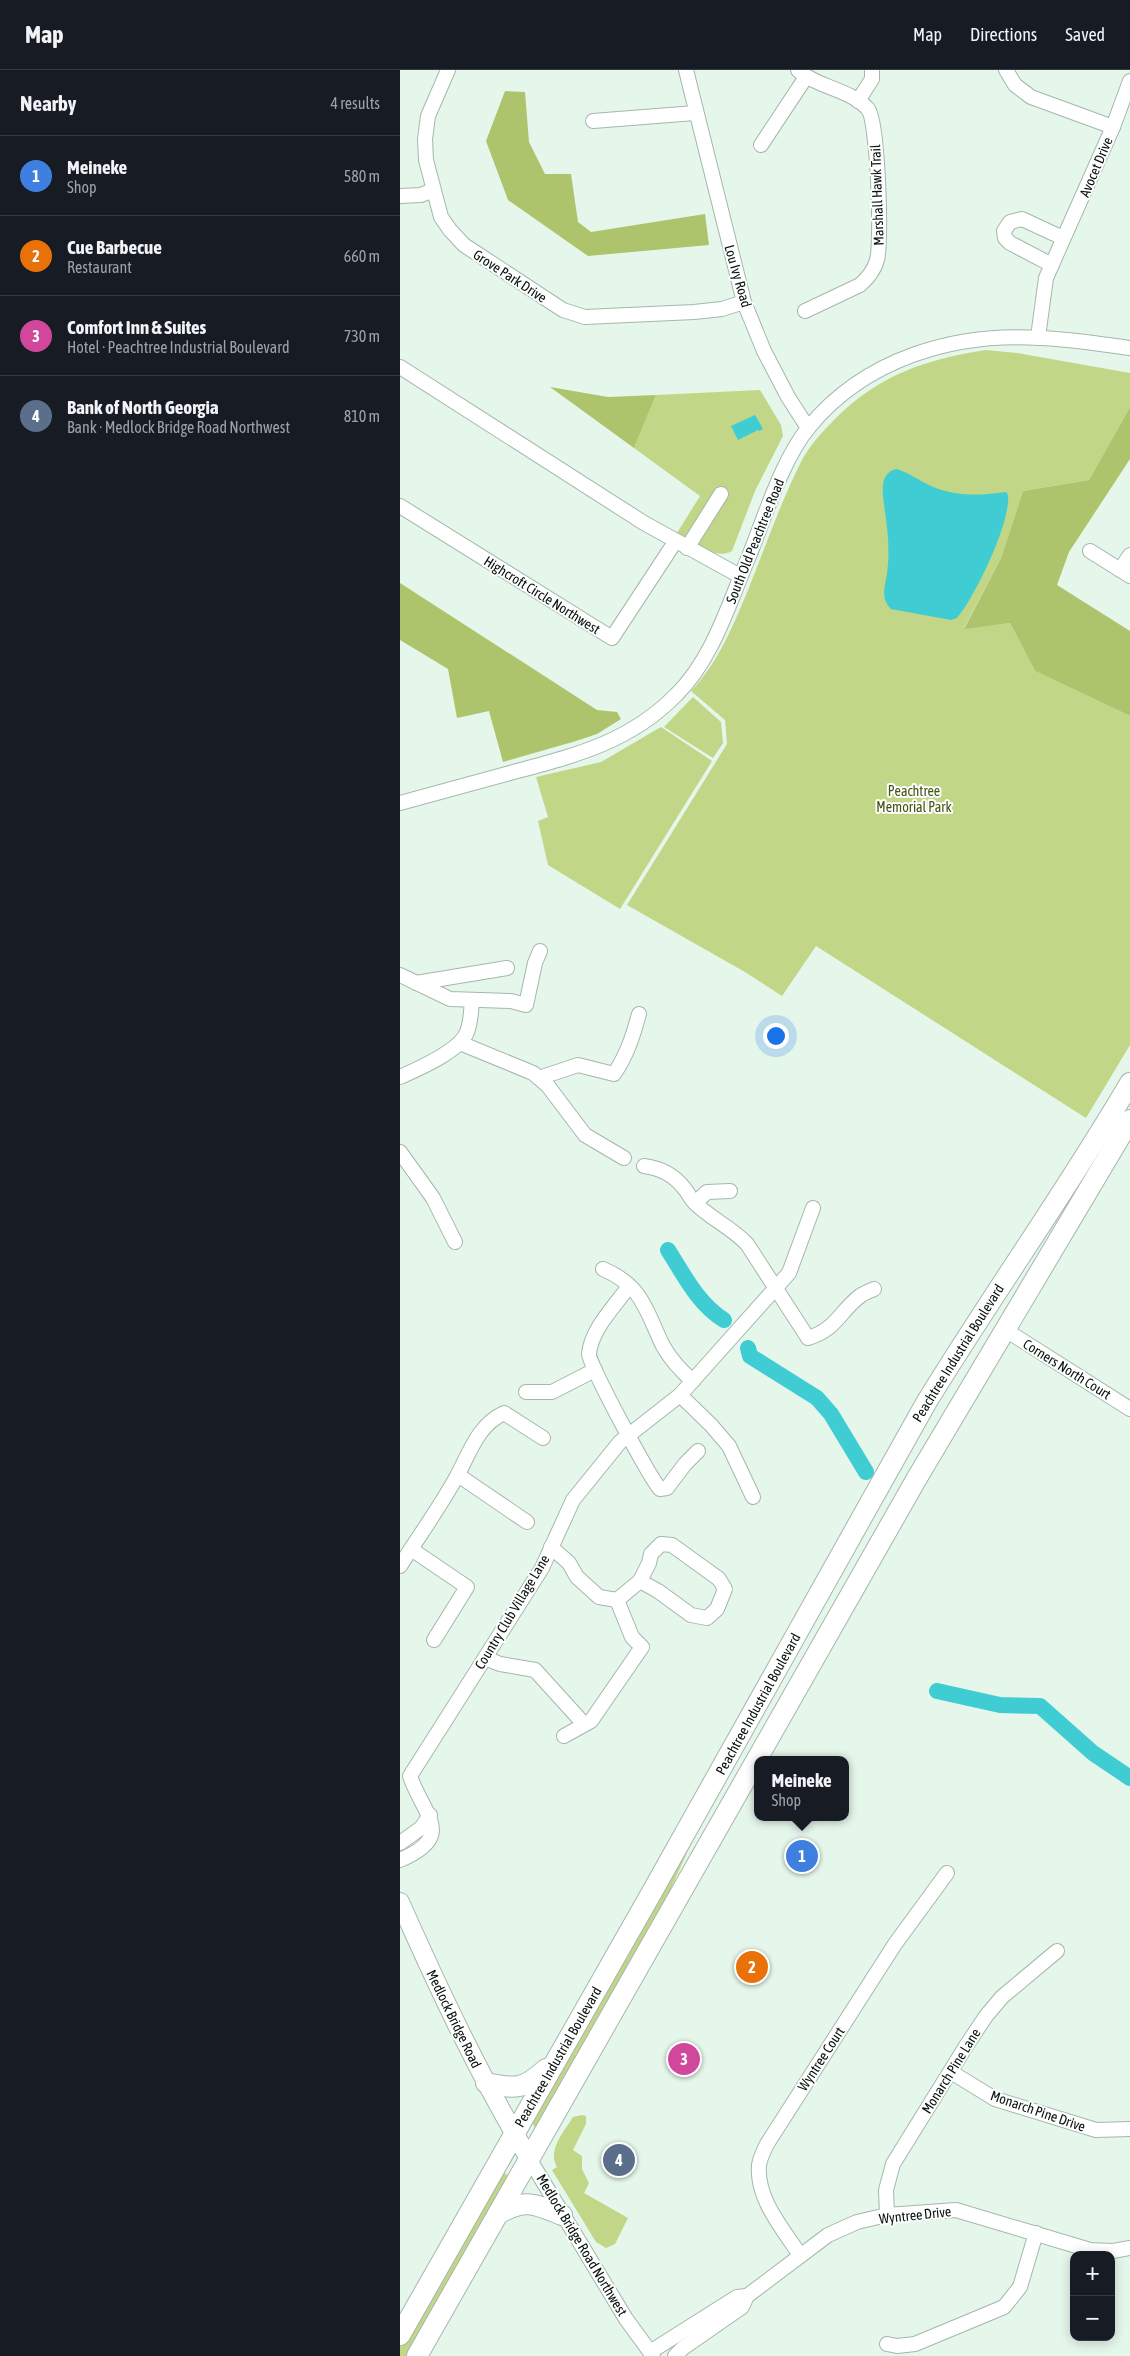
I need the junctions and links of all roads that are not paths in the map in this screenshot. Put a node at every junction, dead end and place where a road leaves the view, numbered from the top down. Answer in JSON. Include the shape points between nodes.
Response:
{"nodes":[{"id":1,"x":448,"y":70,"type":"edge"},
{"id":2,"x":686,"y":70,"type":"edge"},
{"id":3,"x":872,"y":70,"type":"edge"},
{"id":4,"x":1006,"y":70,"type":"edge"},
{"id":5,"x":802,"y":74,"type":"edge"},
{"id":6,"x":1130,"y":81,"type":"edge"},
{"id":7,"x":858,"y":101,"type":"junction"},
{"id":8,"x":695,"y":113,"type":"junction"},
{"id":9,"x":593,"y":121,"type":"dead end"},
{"id":10,"x":1113,"y":127,"type":"junction"},
{"id":11,"x":761,"y":145,"type":"dead end"},
{"id":12,"x":433,"y":190,"type":"junction"},
{"id":13,"x":400,"y":196,"type":"edge"},
{"id":14,"x":1063,"y":238,"type":"junction"},
{"id":15,"x":1055,"y":258,"type":"junction"},
{"id":16,"x":744,"y":302,"type":"junction"},
{"id":17,"x":804,"y":311,"type":"dead end"},
{"id":18,"x":1038,"y":337,"type":"junction"},
{"id":19,"x":1130,"y":348,"type":"edge"},
{"id":20,"x":400,"y":367,"type":"edge"},
{"id":21,"x":808,"y":428,"type":"junction"},
{"id":22,"x":721,"y":494,"type":"dead end"},
{"id":23,"x":400,"y":506,"type":"edge"},
{"id":24,"x":681,"y":545,"type":"junction"},
{"id":25,"x":1090,"y":551,"type":"dead end"},
{"id":26,"x":1130,"y":555,"type":"edge"},
{"id":27,"x":1125,"y":573,"type":"edge"},
{"id":28,"x":740,"y":576,"type":"junction"},
{"id":29,"x":400,"y":803,"type":"edge"},
{"id":30,"x":540,"y":951,"type":"dead end"},
{"id":31,"x":507,"y":968,"type":"dead end"},
{"id":32,"x":400,"y":974,"type":"edge"},
{"id":33,"x":416,"y":983,"type":"junction"},
{"id":34,"x":472,"y":1000,"type":"junction"},
{"id":35,"x":639,"y":1014,"type":"dead end"},
{"id":36,"x":460,"y":1043,"type":"junction"},
{"id":37,"x":400,"y":1077,"type":"edge"},
{"id":38,"x":539,"y":1078,"type":"junction"},
{"id":39,"x":1130,"y":1083,"type":"edge"},
{"id":40,"x":1130,"y":1120,"type":"edge"},
{"id":41,"x":401,"y":1157,"type":"edge"},
{"id":42,"x":624,"y":1158,"type":"dead end"},
{"id":43,"x":644,"y":1166,"type":"dead end"},
{"id":44,"x":730,"y":1191,"type":"dead end"},
{"id":45,"x":695,"y":1203,"type":"junction"},
{"id":46,"x":813,"y":1208,"type":"dead end"},
{"id":47,"x":455,"y":1242,"type":"dead end"},
{"id":48,"x":602,"y":1270,"type":"dead end"},
{"id":49,"x":629,"y":1286,"type":"junction"},
{"id":50,"x":774,"y":1288,"type":"junction"},
{"id":51,"x":874,"y":1289,"type":"dead end"},
{"id":52,"x":1004,"y":1329,"type":"junction"},
{"id":53,"x":595,"y":1370,"type":"junction"},
{"id":54,"x":693,"y":1381,"type":"junction"},
{"id":55,"x":526,"y":1392,"type":"dead end"},
{"id":56,"x":680,"y":1395,"type":"junction"},
{"id":57,"x":1130,"y":1409,"type":"edge"},
{"id":58,"x":628,"y":1436,"type":"junction"},
{"id":59,"x":543,"y":1438,"type":"dead end"},
{"id":60,"x":698,"y":1451,"type":"dead end"},
{"id":61,"x":458,"y":1475,"type":"junction"},
{"id":62,"x":752,"y":1497,"type":"dead end"},
{"id":63,"x":527,"y":1522,"type":"dead end"},
{"id":64,"x":552,"y":1547,"type":"junction"},
{"id":65,"x":411,"y":1549,"type":"junction"},
{"id":66,"x":400,"y":1566,"type":"edge"},
{"id":67,"x":640,"y":1581,"type":"junction"},
{"id":68,"x":617,"y":1600,"type":"junction"},
{"id":69,"x":434,"y":1640,"type":"dead end"},
{"id":70,"x":486,"y":1658,"type":"junction"},
{"id":71,"x":584,"y":1724,"type":"junction"},
{"id":72,"x":564,"y":1736,"type":"dead end"},
{"id":73,"x":759,"y":1756,"type":"edge"},
{"id":74,"x":754,"y":1765,"type":"edge"},
{"id":75,"x":430,"y":1815,"type":"junction"},
{"id":76,"x":400,"y":1843,"type":"edge"},
{"id":77,"x":400,"y":1860,"type":"edge"},
{"id":78,"x":947,"y":1873,"type":"dead end"},
{"id":79,"x":400,"y":1902,"type":"edge"},
{"id":80,"x":1057,"y":1951,"type":"dead end"},
{"id":81,"x":557,"y":2059,"type":"junction"},
{"id":82,"x":951,"y":2072,"type":"junction"},
{"id":83,"x":486,"y":2083,"type":"junction"},
{"id":84,"x":1130,"y":2129,"type":"edge"},
{"id":85,"x":514,"y":2133,"type":"junction"},
{"id":86,"x":530,"y":2160,"type":"junction"},
{"id":87,"x":498,"y":2214,"type":"junction"},
{"id":88,"x":562,"y":2215,"type":"junction"},
{"id":89,"x":887,"y":2215,"type":"junction"},
{"id":90,"x":1036,"y":2234,"type":"junction"},
{"id":91,"x":1130,"y":2248,"type":"edge"},
{"id":92,"x":800,"y":2255,"type":"junction"},
{"id":93,"x":747,"y":2296,"type":"junction"},
{"id":94,"x":400,"y":2336,"type":"edge"},
{"id":95,"x":886,"y":2344,"type":"dead end"},
{"id":96,"x":652,"y":2354,"type":"edge"},
{"id":97,"x":417,"y":2356,"type":"edge"},
{"id":98,"x":675,"y":2356,"type":"edge"}],
"edges":[{"from":1,"to":12,"type":"street","name":"Grove Park Drive","via":[[428,116],[425,139]]},
{"from":2,"to":8,"type":"street","name":"Lou Ivy Road"},
{"from":3,"to":7,"type":"street","via":[[872,79]]},
{"from":4,"to":10,"type":"street","via":[[1015,85],[1032,97]]},
{"from":5,"to":7,"type":"street","name":"Marshall Hawk Trail"},
{"from":5,"to":11,"type":"street"},
{"from":6,"to":10,"type":"street","name":"Avocet Drive"},
{"from":7,"to":17,"type":"street","name":"Marshall Hawk Trail","via":[[869,110],[873,121],[879,238],[877,262],[872,273],[860,285]]},
{"from":8,"to":9,"type":"street"},
{"from":8,"to":16,"type":"street","name":"Lou Ivy Road"},
{"from":10,"to":14,"type":"street","name":"Avocet Drive"},
{"from":12,"to":13,"type":"street","via":[[421,195]]},
{"from":12,"to":16,"type":"street","name":"Grove Park Drive","via":[[441,217],[464,246],[563,310],[595,317],[694,312],[722,309]]},
{"from":14,"to":15,"type":"street","name":"Avocet Drive"},
{"from":14,"to":15,"type":"street","via":[[1022,219],[1010,222],[1004,231],[1010,243],[1037,256]]},
{"from":15,"to":18,"type":"street","name":"Avocet Drive","via":[[1046,278]]},
{"from":16,"to":21,"type":"street","name":"Lou Ivy Road","via":[[764,351]]},
{"from":18,"to":19,"type":"street","name":"South Old Peachtree Road"},
{"from":18,"to":21,"type":"street","name":"South Old Peachtree Road","via":[[969,340],[932,347],[897,360],[867,376],[836,399]]},
{"from":20,"to":24,"type":"street"},
{"from":21,"to":28,"type":"street","name":"South Old Peachtree Road","via":[[789,458]]},
{"from":22,"to":24,"type":"street"},
{"from":23,"to":24,"type":"street","name":"Highcroft Circle Northwest","via":[[612,638]]},
{"from":24,"to":28,"type":"street"},
{"from":25,"to":27,"type":"street"},
{"from":26,"to":27,"type":"street"},
{"from":28,"to":29,"type":"street","name":"South Old Peachtree Road","via":[[722,621],[698,667],[678,694],[651,718],[617,739],[583,753]]},
{"from":30,"to":34,"type":"street","via":[[526,1005],[511,1001]]},
{"from":31,"to":33,"type":"street"},
{"from":32,"to":33,"type":"street"},
{"from":33,"to":34,"type":"street","via":[[450,999]]},
{"from":34,"to":36,"type":"street","via":[[466,1033]]},
{"from":35,"to":38,"type":"street","via":[[625,1057],[614,1074],[578,1065]]},
{"from":36,"to":37,"type":"street"},
{"from":36,"to":38,"type":"street"},
{"from":38,"to":42,"type":"street","via":[[585,1135]]},
{"from":39,"to":81,"type":"highway","name":"Peachtree Industrial Boulevard","via":[[926,1403]]},
{"from":40,"to":52,"type":"highway","name":"Peachtree Industrial Boulevard"},
{"from":41,"to":47,"type":"street","via":[[433,1198]]},
{"from":43,"to":45,"type":"street","via":[[672,1176]]},
{"from":44,"to":45,"type":"street","via":[[707,1192]]},
{"from":45,"to":50,"type":"street","via":[[738,1234]]},
{"from":46,"to":50,"type":"street","name":"Country Club Village Lane","via":[[789,1273]]},
{"from":48,"to":49,"type":"street"},
{"from":49,"to":53,"type":"street","via":[[592,1338],[589,1356]]},
{"from":49,"to":54,"type":"street","via":[[644,1300],[664,1347],[678,1368]]},
{"from":50,"to":51,"type":"street","via":[[808,1338],[818,1335],[838,1320],[860,1296]]},
{"from":50,"to":54,"type":"street","name":"Country Club Village Lane"},
{"from":52,"to":57,"type":"street","name":"Corners North Court"},
{"from":52,"to":73,"type":"highway","name":"Peachtree Industrial Boulevard"},
{"from":53,"to":55,"type":"street","via":[[552,1392]]},
{"from":53,"to":58,"type":"street"},
{"from":54,"to":56,"type":"street","name":"Country Club Village Lane"},
{"from":56,"to":58,"type":"street","name":"Country Club Village Lane"},
{"from":56,"to":62,"type":"street","via":[[729,1446]]},
{"from":58,"to":60,"type":"street","via":[[660,1489],[667,1488]]},
{"from":58,"to":64,"type":"street","name":"Country Club Village Lane","via":[[574,1500]]},
{"from":59,"to":61,"type":"street","via":[[504,1413],[493,1418],[474,1440]]},
{"from":61,"to":63,"type":"street"},
{"from":61,"to":65,"type":"street"},
{"from":64,"to":68,"type":"street","via":[[599,1597]]},
{"from":64,"to":70,"type":"street","name":"Country Club Village Lane"},
{"from":65,"to":66,"type":"street"},
{"from":65,"to":69,"type":"street","via":[[467,1587]]},
{"from":67,"to":67,"type":"street","via":[[651,1554],[661,1544],[672,1544],[719,1579],[725,1589],[717,1609],[707,1618],[691,1615]]},
{"from":67,"to":68,"type":"street"},
{"from":68,"to":71,"type":"street","via":[[632,1637],[642,1647],[591,1720]]},
{"from":70,"to":71,"type":"street","via":[[535,1670]]},
{"from":70,"to":75,"type":"street","name":"Country Club Village Lane","via":[[410,1776]]},
{"from":71,"to":72,"type":"street"},
{"from":74,"to":86,"type":"highway","name":"Peachtree Industrial Boulevard"},
{"from":75,"to":76,"type":"street","via":[[421,1828]]},
{"from":75,"to":77,"type":"street","via":[[433,1832],[427,1843]]},
{"from":78,"to":92,"type":"street","name":"Wyntree Court","via":[[894,1944],[767,2144],[759,2164],[760,2185],[769,2207]]},
{"from":79,"to":83,"type":"main road","name":"Medlock Bridge Road"},
{"from":80,"to":82,"type":"street","name":"Monarch Pine Lane","via":[[1020,1981],[986,2016]]},
{"from":81,"to":83,"type":"highway","via":[[524,2086],[513,2088]]},
{"from":81,"to":85,"type":"highway","name":"Peachtree Industrial Boulevard"},
{"from":82,"to":84,"type":"street","name":"Monarch Pine Drive","via":[[995,2099],[1096,2130]]},
{"from":82,"to":89,"type":"street","name":"Monarch Pine Lane","via":[[893,2164],[886,2190]]},
{"from":83,"to":85,"type":"main road","name":"Medlock Bridge Road"},
{"from":85,"to":86,"type":"main road","name":"Medlock Bridge Road Northwest"},
{"from":85,"to":94,"type":"highway","name":"Peachtree Industrial Boulevard"},
{"from":86,"to":87,"type":"highway","name":"Peachtree Industrial Boulevard"},
{"from":86,"to":88,"type":"street","name":"Medlock Bridge Road Northwest"},
{"from":87,"to":88,"type":"highway","via":[[513,2206],[530,2203]]},
{"from":87,"to":97,"type":"highway","name":"Peachtree Industrial Boulevard"},
{"from":88,"to":96,"type":"street","name":"Medlock Bridge Road Northwest","via":[[626,2319]]},
{"from":89,"to":90,"type":"street","name":"Wyntree Drive","via":[[956,2210]]},
{"from":89,"to":92,"type":"street","name":"Wyntree Drive","via":[[856,2222],[828,2235]]},
{"from":90,"to":91,"type":"street","name":"Wyntree Drive","via":[[1090,2250]]},
{"from":90,"to":95,"type":"street","via":[[1020,2287],[1004,2306],[915,2344]]},
{"from":92,"to":93,"type":"street","name":"Wyntree Drive"},
{"from":93,"to":96,"type":"street","name":"Wyntree Drive","via":[[738,2297]]},
{"from":93,"to":98,"type":"street","name":"Wyntree Drive","via":[[742,2307]]}]}
